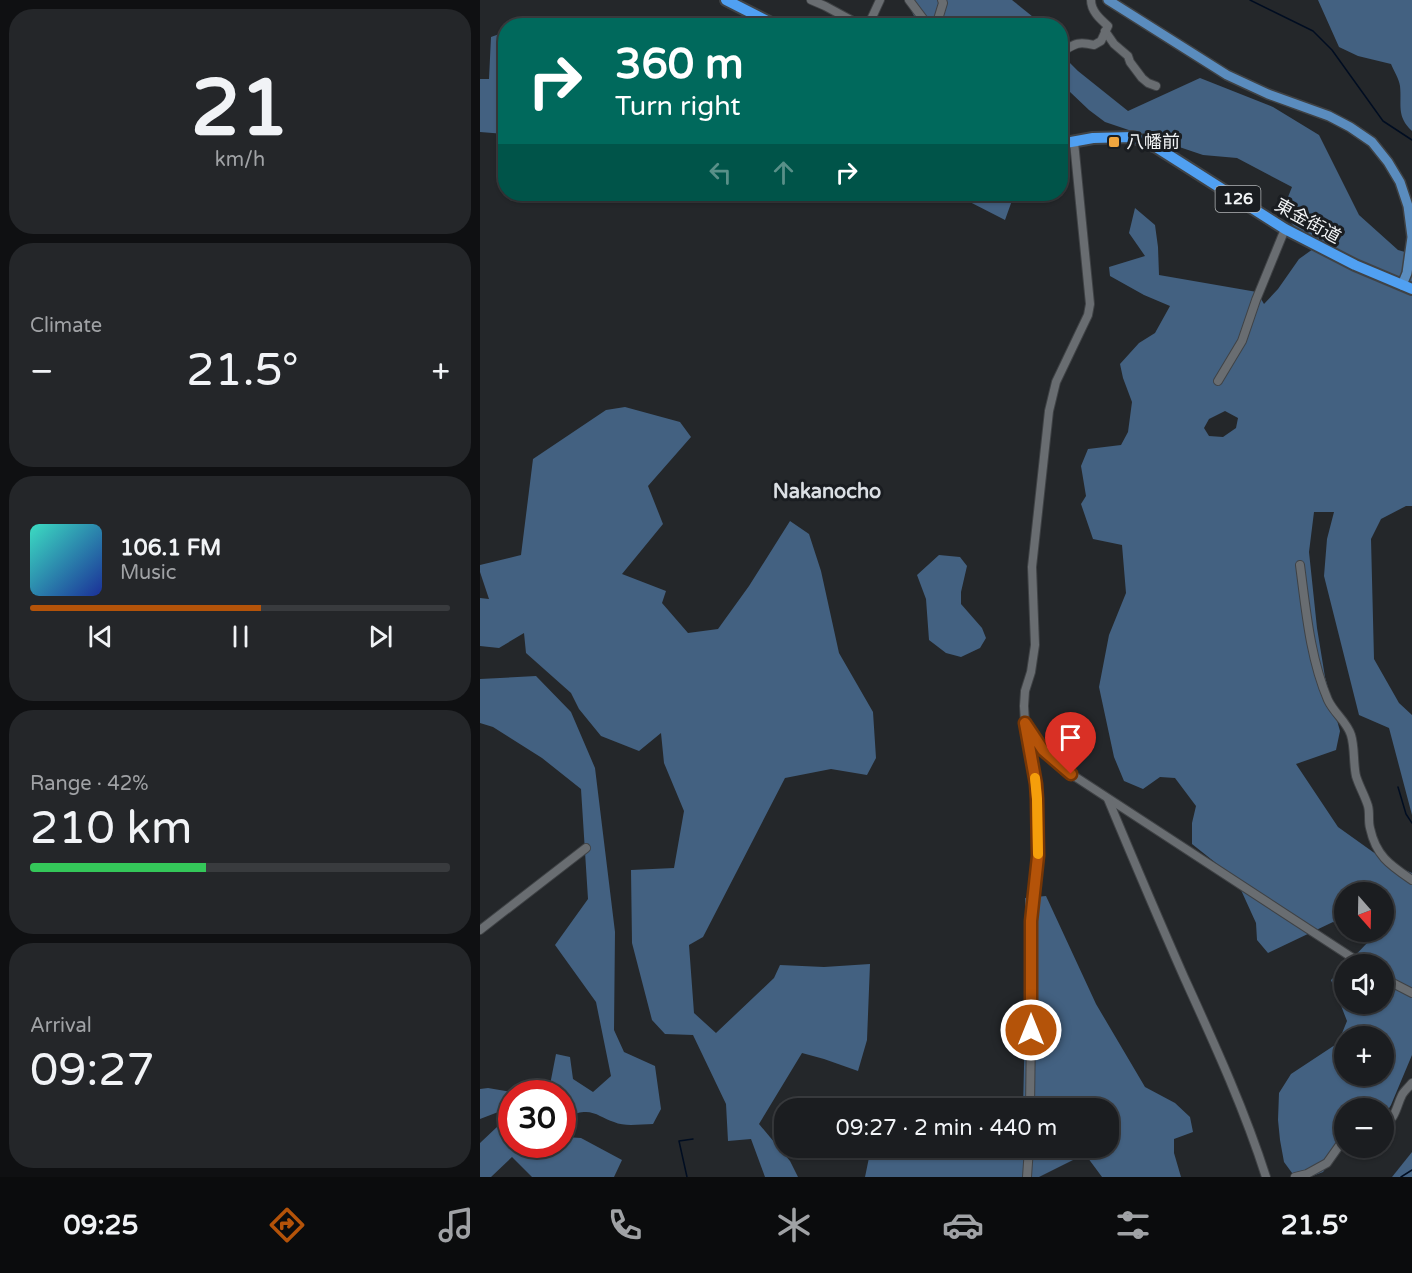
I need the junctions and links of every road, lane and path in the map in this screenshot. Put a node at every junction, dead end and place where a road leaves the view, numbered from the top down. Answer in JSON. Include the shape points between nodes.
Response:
{"nodes":[{"id":1,"x":726,"y":0,"type":"edge"},
{"id":2,"x":811,"y":0,"type":"edge"},
{"id":3,"x":880,"y":0,"type":"edge"},
{"id":4,"x":909,"y":0,"type":"edge"},
{"id":5,"x":942,"y":0,"type":"edge"},
{"id":6,"x":1091,"y":0,"type":"edge"},
{"id":7,"x":1108,"y":0,"type":"edge"},
{"id":8,"x":761,"y":18,"type":"edge"},
{"id":9,"x":847,"y":18,"type":"edge"},
{"id":10,"x":872,"y":18,"type":"edge"},
{"id":11,"x":922,"y":18,"type":"edge"},
{"id":12,"x":937,"y":18,"type":"edge"},
{"id":13,"x":1105,"y":31,"type":"junction"},
{"id":14,"x":1068,"y":48,"type":"edge"},
{"id":15,"x":1156,"y":86,"type":"dead end"},
{"id":16,"x":1074,"y":142,"type":"junction"},
{"id":17,"x":1068,"y":143,"type":"edge"},
{"id":18,"x":1285,"y":229,"type":"junction"},
{"id":19,"x":1407,"y":287,"type":"edge"},
{"id":20,"x":1218,"y":381,"type":"dead end"},
{"id":21,"x":1300,"y":565,"type":"dead end"},
{"id":22,"x":1025,"y":723,"type":"junction"},
{"id":23,"x":1108,"y":798,"type":"junction"},
{"id":24,"x":586,"y":848,"type":"dead end"},
{"id":25,"x":1412,"y":880,"type":"edge"},
{"id":26,"x":480,"y":930,"type":"edge"},
{"id":27,"x":1347,"y":954,"type":"edge"},
{"id":28,"x":1394,"y":984,"type":"edge"},
{"id":29,"x":1412,"y":993,"type":"edge"},
{"id":30,"x":1412,"y":1083,"type":"edge"},
{"id":31,"x":1029,"y":1098,"type":"edge"},
{"id":32,"x":1394,"y":1115,"type":"edge"},
{"id":33,"x":1334,"y":1153,"type":"edge"},
{"id":34,"x":1028,"y":1158,"type":"edge"},
{"id":35,"x":1027,"y":1177,"type":"edge"},
{"id":36,"x":1266,"y":1177,"type":"edge"},
{"id":37,"x":1295,"y":1177,"type":"edge"}],
"edges":[{"from":1,"to":8,"type":"highway"},
{"from":2,"to":9,"type":"street"},
{"from":3,"to":10,"type":"street"},
{"from":4,"to":11,"type":"street"},
{"from":5,"to":12,"type":"street"},
{"from":6,"to":13,"type":"street","via":[[1093,9],[1108,26]]},
{"from":7,"to":19,"type":"main road","via":[[1227,75],[1308,107],[1372,142],[1400,182],[1408,206],[1412,237]]},
{"from":13,"to":14,"type":"street","via":[[1094,45],[1082,42]]},
{"from":13,"to":15,"type":"street","via":[[1142,78]]},
{"from":16,"to":17,"type":"highway","name":"東金街道","number":"126"},
{"from":16,"to":18,"type":"highway","name":"東金街道","number":"126","via":[[1133,137],[1156,147]]},
{"from":16,"to":22,"type":"street","via":[[1090,304],[1056,382],[1049,411],[1032,567],[1035,645],[1025,691]]},
{"from":18,"to":19,"type":"highway","name":"東金街道","number":"126"},
{"from":18,"to":20,"type":"street","via":[[1242,341]]},
{"from":21,"to":25,"type":"street","via":[[1319,674],[1336,715],[1350,731],[1356,775],[1369,808],[1375,847],[1390,865]]},
{"from":22,"to":23,"type":"street","via":[[1043,750]]},
{"from":22,"to":31,"type":"street","via":[[1036,784],[1038,856],[1031,921]]},
{"from":23,"to":27,"type":"street"},
{"from":23,"to":36,"type":"street","via":[[1224,1067]]},
{"from":24,"to":26,"type":"street"},
{"from":28,"to":29,"type":"street"},
{"from":30,"to":32,"type":"street","via":[[1402,1094]]},
{"from":33,"to":37,"type":"street","via":[[1327,1163]]},
{"from":34,"to":35,"type":"street"}]}
